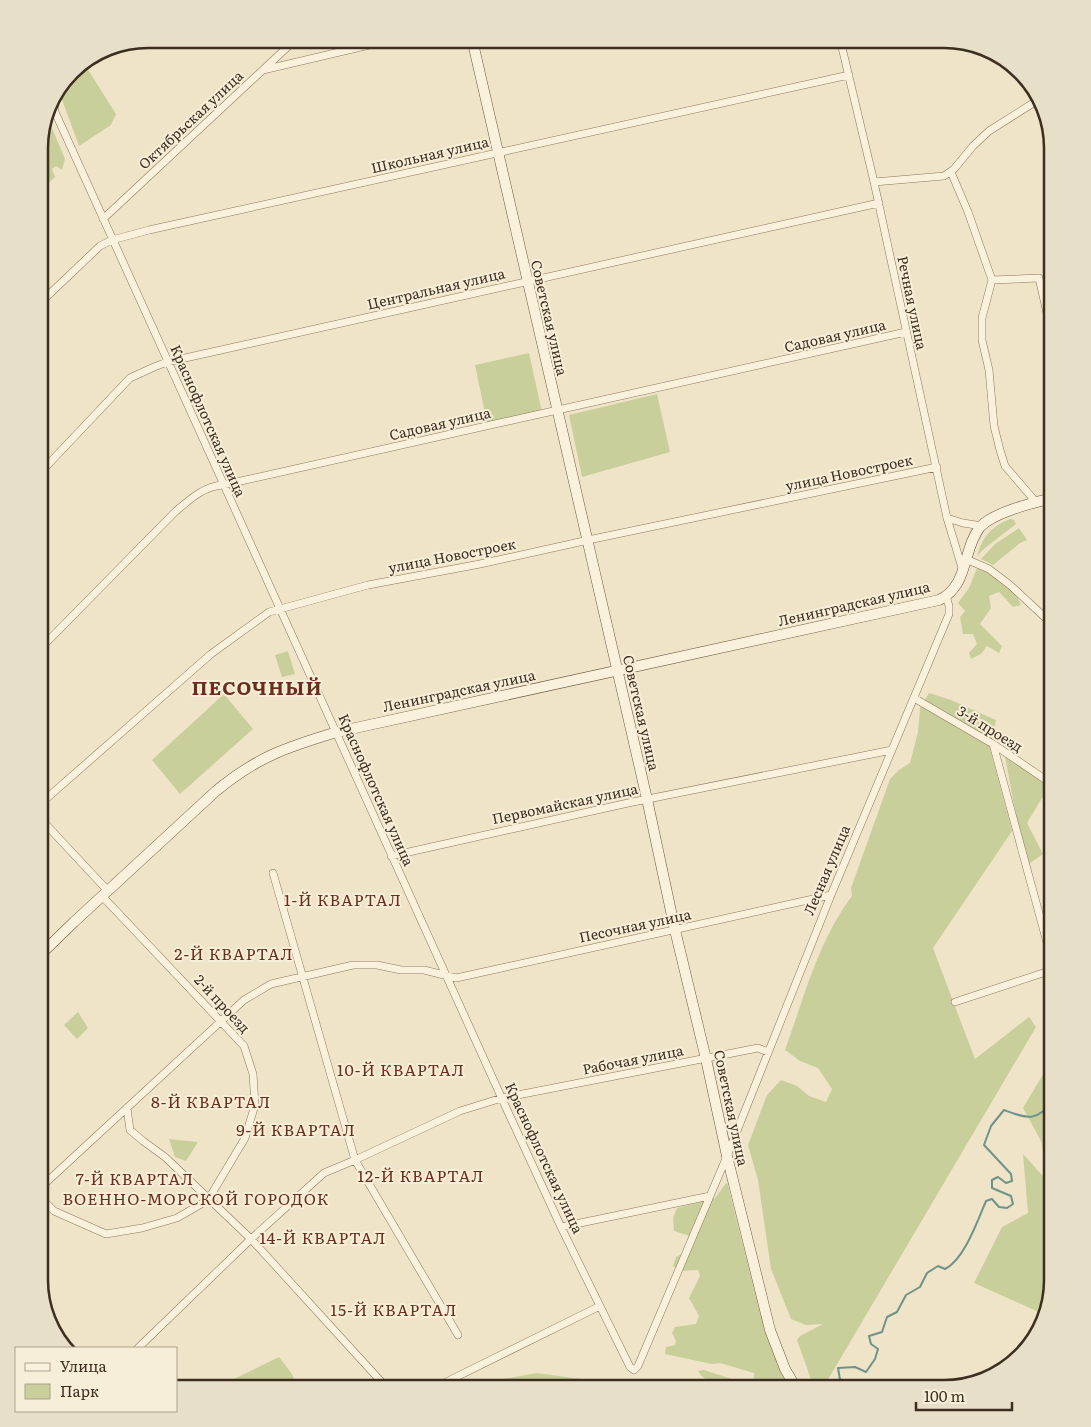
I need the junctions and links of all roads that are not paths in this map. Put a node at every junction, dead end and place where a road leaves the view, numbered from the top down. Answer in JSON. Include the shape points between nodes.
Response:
{"nodes":[{"id":1,"x":286,"y":48,"type":"edge"},
{"id":2,"x":357,"y":48,"type":"edge"},
{"id":3,"x":474,"y":48,"type":"edge"},
{"id":4,"x":842,"y":48,"type":"edge"},
{"id":5,"x":263,"y":70,"type":"junction"},
{"id":6,"x":849,"y":75,"type":"junction"},
{"id":7,"x":1033,"y":103,"type":"edge"},
{"id":8,"x":55,"y":110,"type":"edge"},
{"id":9,"x":497,"y":152,"type":"junction"},
{"id":10,"x":951,"y":172,"type":"junction"},
{"id":11,"x":874,"y":182,"type":"junction"},
{"id":12,"x":878,"y":203,"type":"junction"},
{"id":13,"x":103,"y":218,"type":"junction"},
{"id":14,"x":112,"y":240,"type":"junction"},
{"id":15,"x":992,"y":280,"type":"junction"},
{"id":16,"x":527,"y":281,"type":"junction"},
{"id":17,"x":48,"y":295,"type":"edge"},
{"id":18,"x":1044,"y":297,"type":"edge"},
{"id":19,"x":906,"y":332,"type":"junction"},
{"id":20,"x":167,"y":362,"type":"junction"},
{"id":21,"x":556,"y":411,"type":"junction"},
{"id":22,"x":48,"y":465,"type":"edge"},
{"id":23,"x":937,"y":468,"type":"junction"},
{"id":24,"x":223,"y":486,"type":"junction"},
{"id":25,"x":1044,"y":500,"type":"edge"},
{"id":26,"x":1036,"y":502,"type":"junction"},
{"id":27,"x":947,"y":518,"type":"junction"},
{"id":28,"x":982,"y":526,"type":"junction"},
{"id":29,"x":586,"y":540,"type":"junction"},
{"id":30,"x":966,"y":559,"type":"junction"},
{"id":31,"x":963,"y":571,"type":"junction"},
{"id":32,"x":949,"y":597,"type":"junction"},
{"id":33,"x":280,"y":610,"type":"junction"},
{"id":34,"x":1044,"y":617,"type":"edge"},
{"id":35,"x":48,"y":641,"type":"edge"},
{"id":36,"x":617,"y":671,"type":"junction"},
{"id":37,"x":914,"y":698,"type":"junction"},
{"id":38,"x":336,"y":732,"type":"junction"},
{"id":39,"x":992,"y":744,"type":"junction"},
{"id":40,"x":892,"y":750,"type":"junction"},
{"id":41,"x":1044,"y":779,"type":"edge"},
{"id":42,"x":48,"y":797,"type":"edge"},
{"id":43,"x":647,"y":799,"type":"junction"},
{"id":44,"x":48,"y":828,"type":"edge"},
{"id":45,"x":391,"y":856,"type":"junction"},
{"id":46,"x":273,"y":873,"type":"dead end"},
{"id":47,"x":105,"y":894,"type":"junction"},
{"id":48,"x":831,"y":895,"type":"junction"},
{"id":49,"x":675,"y":930,"type":"junction"},
{"id":50,"x":1044,"y":932,"type":"edge"},
{"id":51,"x":48,"y":948,"type":"edge"},
{"id":52,"x":1044,"y":973,"type":"edge"},
{"id":53,"x":446,"y":975,"type":"junction"},
{"id":54,"x":301,"y":976,"type":"junction"},
{"id":55,"x":955,"y":1002,"type":"dead end"},
{"id":56,"x":221,"y":1021,"type":"junction"},
{"id":57,"x":768,"y":1052,"type":"junction"},
{"id":58,"x":706,"y":1059,"type":"junction"},
{"id":59,"x":502,"y":1098,"type":"junction"},
{"id":60,"x":127,"y":1108,"type":"junction"},
{"id":61,"x":727,"y":1156,"type":"junction"},
{"id":62,"x":355,"y":1160,"type":"junction"},
{"id":63,"x":48,"y":1181,"type":"edge"},
{"id":64,"x":710,"y":1196,"type":"junction"},
{"id":65,"x":208,"y":1200,"type":"junction"},
{"id":66,"x":48,"y":1205,"type":"edge"},
{"id":67,"x":561,"y":1227,"type":"junction"},
{"id":68,"x":250,"y":1239,"type":"junction"},
{"id":69,"x":600,"y":1306,"type":"junction"},
{"id":70,"x":458,"y":1334,"type":"dead end"},
{"id":71,"x":139,"y":1347,"type":"edge"},
{"id":72,"x":634,"y":1370,"type":"joint"},
{"id":73,"x":380,"y":1380,"type":"edge"},
{"id":74,"x":450,"y":1380,"type":"edge"},
{"id":75,"x":791,"y":1380,"type":"edge"}],
"edges":[{"from":1,"to":5,"type":"street","name":"Октябрьская улица"},
{"from":2,"to":5,"type":"street"},
{"from":3,"to":9,"type":"main road","name":"Советская улица"},
{"from":4,"to":6,"type":"street","name":"Речная улица"},
{"from":5,"to":13,"type":"street","name":"Октябрьская улица"},
{"from":6,"to":9,"type":"street","name":"Школьная улица"},
{"from":6,"to":11,"type":"street","name":"Речная улица"},
{"from":7,"to":10,"type":"street","via":[[989,131]]},
{"from":8,"to":13,"type":"street","name":"Краснофлотская улица"},
{"from":9,"to":14,"type":"street","name":"Школьная улица"},
{"from":9,"to":16,"type":"main road","name":"Советская улица"},
{"from":10,"to":11,"type":"street","via":[[934,178]]},
{"from":10,"to":15,"type":"street"},
{"from":11,"to":12,"type":"street","name":"Речная улица"},
{"from":12,"to":16,"type":"street","name":"Центральная улица"},
{"from":12,"to":19,"type":"street","name":"Речная улица"},
{"from":13,"to":14,"type":"street","name":"Краснофлотская улица"},
{"from":14,"to":17,"type":"street","name":"Школьная улица","via":[[100,246]]},
{"from":14,"to":20,"type":"street","name":"Краснофлотская улица"},
{"from":15,"to":18,"type":"street","via":[[1040,278]]},
{"from":15,"to":26,"type":"street","via":[[982,318],[982,340],[990,370],[994,426],[1006,466]]},
{"from":16,"to":20,"type":"street","name":"Центральная улица"},
{"from":16,"to":21,"type":"main road","name":"Советская улица"},
{"from":19,"to":21,"type":"street","name":"Садовая улица"},
{"from":19,"to":23,"type":"street","name":"Речная улица"},
{"from":20,"to":22,"type":"street","name":"Центральная улица","via":[[130,378]]},
{"from":20,"to":24,"type":"street","name":"Краснофлотская улица"},
{"from":21,"to":24,"type":"street","name":"Садовая улица"},
{"from":21,"to":29,"type":"main road","name":"Советская улица"},
{"from":23,"to":27,"type":"street","name":"Речная улица"},
{"from":23,"to":29,"type":"street","name":"улица Новостроек"},
{"from":24,"to":33,"type":"street","name":"Краснофлотская улица"},
{"from":24,"to":35,"type":"street","name":"Садовая улица","via":[[202,492],[175,512]]},
{"from":25,"to":26,"type":"main road"},
{"from":26,"to":28,"type":"main road","via":[[1000,515]]},
{"from":27,"to":28,"type":"street"},
{"from":27,"to":31,"type":"street","name":"Речная улица"},
{"from":28,"to":30,"type":"main road","name":"Лесная улица"},
{"from":29,"to":33,"type":"street","name":"улица Новостроек","via":[[368,585]]},
{"from":29,"to":36,"type":"main road","name":"Советская улица"},
{"from":30,"to":31,"type":"main road","name":"Лесная улица"},
{"from":30,"to":34,"type":"street","via":[[989,569]]},
{"from":31,"to":32,"type":"main road","name":"Лесная улица"},
{"from":32,"to":36,"type":"main road","name":"Ленинградская улица"},
{"from":32,"to":37,"type":"street","name":"Лесная улица","via":[[949,614]]},
{"from":33,"to":38,"type":"street","name":"Краснофлотская улица"},
{"from":33,"to":42,"type":"street","name":"улица Новостроек","via":[[268,612],[211,654]]},
{"from":36,"to":38,"type":"main road","name":"Ленинградская улица"},
{"from":36,"to":43,"type":"main road","name":"Советская улица"},
{"from":37,"to":39,"type":"street","name":"3-й проезд"},
{"from":37,"to":40,"type":"street","name":"Лесная улица"},
{"from":38,"to":45,"type":"street","name":"Краснофлотская улица"},
{"from":38,"to":47,"type":"main road","name":"Ленинградская улица","via":[[273,753],[235,775]]},
{"from":39,"to":41,"type":"street","name":"3-й проезд"},
{"from":39,"to":50,"type":"street"},
{"from":40,"to":43,"type":"street","name":"Первомайская улица"},
{"from":40,"to":48,"type":"street","name":"Лесная улица"},
{"from":43,"to":45,"type":"street","name":"Первомайская улица"},
{"from":43,"to":49,"type":"main road","name":"Советская улица"},
{"from":44,"to":47,"type":"street","name":"2-й проезд"},
{"from":45,"to":53,"type":"street","name":"Краснофлотская улица"},
{"from":46,"to":54,"type":"street"},
{"from":47,"to":51,"type":"main road","name":"Ленинградская улица"},
{"from":47,"to":56,"type":"street","name":"2-й проезд"},
{"from":48,"to":49,"type":"street","name":"Песочная улица"},
{"from":48,"to":57,"type":"street","name":"Лесная улица"},
{"from":49,"to":53,"type":"street","name":"Песочная улица","via":[[456,978]]},
{"from":49,"to":58,"type":"main road","name":"Советская улица"},
{"from":52,"to":55,"type":"street"},
{"from":53,"to":54,"type":"street","name":"Песочная улица","via":[[424,970],[353,965]]},
{"from":53,"to":59,"type":"street","name":"Краснофлотская улица"},
{"from":54,"to":56,"type":"street","name":"Песочная улица","via":[[272,984],[244,1000]]},
{"from":54,"to":62,"type":"street"},
{"from":56,"to":60,"type":"street","name":"Песочная улица"},
{"from":56,"to":65,"type":"street","name":"2-й проезд","via":[[244,1046],[253,1074],[255,1105],[245,1138]]},
{"from":57,"to":58,"type":"street","name":"Рабочая улица","via":[[758,1048]]},
{"from":57,"to":61,"type":"street","name":"Лесная улица"},
{"from":58,"to":59,"type":"street","name":"Рабочая улица"},
{"from":58,"to":61,"type":"main road","name":"Советская улица"},
{"from":59,"to":62,"type":"street","name":"Рабочая улица","via":[[460,1111]]},
{"from":59,"to":67,"type":"street","name":"Краснофлотская улица"},
{"from":60,"to":63,"type":"street","name":"Песочная улица"},
{"from":60,"to":65,"type":"street","via":[[130,1130],[165,1157]]},
{"from":61,"to":64,"type":"street","name":"Лесная улица"},
{"from":61,"to":75,"type":"main road","name":"Советская улица","via":[[770,1330]]},
{"from":62,"to":68,"type":"street","name":"Рабочая улица","via":[[324,1173]]},
{"from":62,"to":70,"type":"street"},
{"from":64,"to":67,"type":"street"},
{"from":64,"to":72,"type":"street","name":"Лесная улица"},
{"from":65,"to":66,"type":"street","name":"2-й проезд","via":[[177,1218],[106,1234],[54,1211]]},
{"from":65,"to":68,"type":"street"},
{"from":67,"to":69,"type":"street","name":"Краснофлотская улица"},
{"from":68,"to":71,"type":"street","name":"Рабочая улица"},
{"from":68,"to":73,"type":"street"},
{"from":69,"to":72,"type":"street","name":"Краснофлотская улица"},
{"from":69,"to":74,"type":"street"}]}
